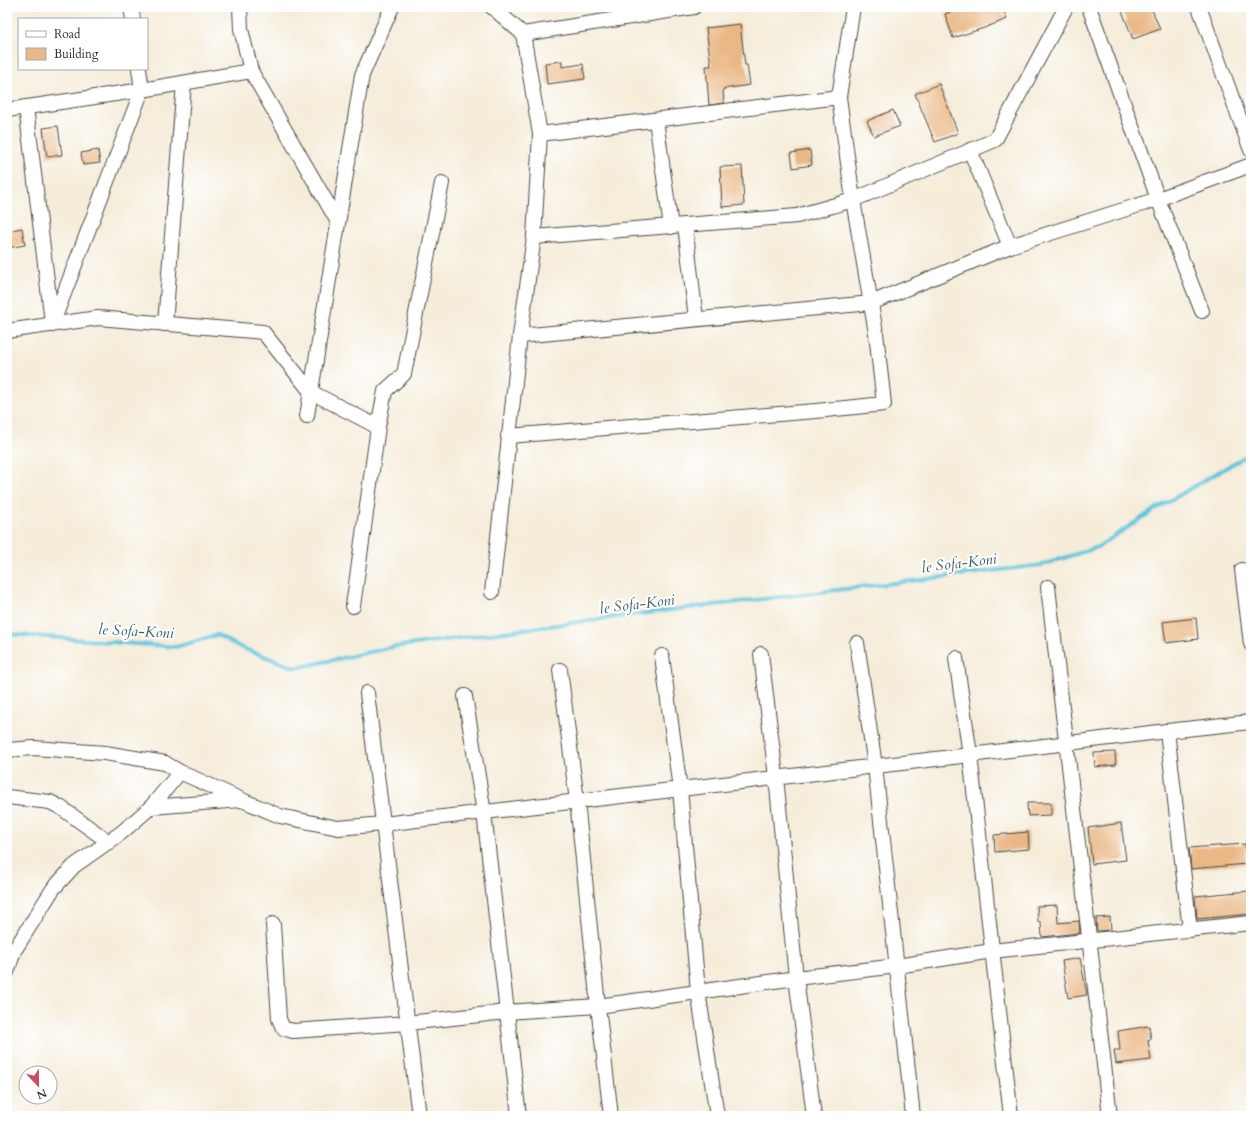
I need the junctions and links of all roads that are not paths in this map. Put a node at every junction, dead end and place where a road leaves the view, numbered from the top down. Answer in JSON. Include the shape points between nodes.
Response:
{"nodes":[{"id":1,"x":131,"y":7,"type":"edge"},
{"id":2,"x":240,"y":7,"type":"edge"},
{"id":3,"x":392,"y":7,"type":"edge"},
{"id":4,"x":492,"y":7,"type":"edge"},
{"id":5,"x":694,"y":7,"type":"edge"},
{"id":6,"x":853,"y":7,"type":"edge"},
{"id":7,"x":1066,"y":7,"type":"edge"},
{"id":8,"x":1089,"y":7,"type":"edge"},
{"id":9,"x":1199,"y":7,"type":"edge"},
{"id":10,"x":133,"y":18,"type":"edge"},
{"id":11,"x":523,"y":34,"type":"junction"},
{"id":12,"x":139,"y":70,"type":"edge"},
{"id":13,"x":251,"y":72,"type":"junction"},
{"id":14,"x":184,"y":83,"type":"junction"},
{"id":15,"x":142,"y":90,"type":"junction"},
{"id":16,"x":839,"y":97,"type":"junction"},
{"id":17,"x":26,"y":107,"type":"junction"},
{"id":18,"x":7,"y":110,"type":"edge"},
{"id":19,"x":656,"y":120,"type":"junction"},
{"id":20,"x":540,"y":134,"type":"junction"},
{"id":21,"x":970,"y":150,"type":"junction"},
{"id":22,"x":1251,"y":150,"type":"edge"},
{"id":23,"x":1251,"y":165,"type":"edge"},
{"id":24,"x":442,"y":183,"type":"dead end"},
{"id":25,"x":1158,"y":199,"type":"junction"},
{"id":26,"x":853,"y":200,"type":"junction"},
{"id":27,"x":338,"y":222,"type":"junction"},
{"id":28,"x":678,"y":226,"type":"junction"},
{"id":29,"x":534,"y":237,"type":"junction"},
{"id":30,"x":1010,"y":246,"type":"junction"},
{"id":31,"x":871,"y":303,"type":"junction"},
{"id":32,"x":1202,"y":311,"type":"dead end"},
{"id":33,"x":696,"y":319,"type":"junction"},
{"id":34,"x":164,"y":324,"type":"junction"},
{"id":35,"x":52,"y":325,"type":"junction"},
{"id":36,"x":7,"y":331,"type":"edge"},
{"id":37,"x":520,"y":336,"type":"junction"},
{"id":38,"x":311,"y":392,"type":"junction"},
{"id":39,"x":307,"y":416,"type":"dead end"},
{"id":40,"x":378,"y":427,"type":"junction"},
{"id":41,"x":508,"y":436,"type":"junction"},
{"id":42,"x":1242,"y":570,"type":"dead end"},
{"id":43,"x":1048,"y":587,"type":"dead end"},
{"id":44,"x":492,"y":592,"type":"dead end"},
{"id":45,"x":353,"y":606,"type":"dead end"},
{"id":46,"x":857,"y":643,"type":"dead end"},
{"id":47,"x":1251,"y":644,"type":"edge"},
{"id":48,"x":761,"y":654,"type":"dead end"},
{"id":49,"x":662,"y":656,"type":"dead end"},
{"id":50,"x":956,"y":658,"type":"dead end"},
{"id":51,"x":560,"y":670,"type":"dead end"},
{"id":52,"x":367,"y":693,"type":"dead end"},
{"id":53,"x":465,"y":696,"type":"dead end"},
{"id":54,"x":1251,"y":722,"type":"edge"},
{"id":55,"x":1167,"y":731,"type":"junction"},
{"id":56,"x":1066,"y":744,"type":"junction"},
{"id":57,"x":7,"y":750,"type":"edge"},
{"id":58,"x":970,"y":755,"type":"junction"},
{"id":59,"x":875,"y":766,"type":"junction"},
{"id":60,"x":180,"y":772,"type":"junction"},
{"id":61,"x":776,"y":777,"type":"junction"},
{"id":62,"x":680,"y":789,"type":"junction"},
{"id":63,"x":7,"y":797,"type":"edge"},
{"id":64,"x":242,"y":800,"type":"junction"},
{"id":65,"x":577,"y":801,"type":"junction"},
{"id":66,"x":152,"y":807,"type":"junction"},
{"id":67,"x":484,"y":812,"type":"junction"},
{"id":68,"x":383,"y":824,"type":"junction"},
{"id":69,"x":108,"y":842,"type":"junction"},
{"id":70,"x":1251,"y":922,"type":"edge"},
{"id":71,"x":273,"y":924,"type":"dead end"},
{"id":72,"x":1190,"y":930,"type":"junction"},
{"id":73,"x":1091,"y":941,"type":"junction"},
{"id":74,"x":992,"y":951,"type":"junction"},
{"id":75,"x":897,"y":966,"type":"junction"},
{"id":76,"x":7,"y":972,"type":"edge"},
{"id":77,"x":796,"y":978,"type":"junction"},
{"id":78,"x":698,"y":991,"type":"junction"},
{"id":79,"x":598,"y":1006,"type":"junction"},
{"id":80,"x":506,"y":1012,"type":"junction"},
{"id":81,"x":408,"y":1023,"type":"junction"},
{"id":82,"x":420,"y":1116,"type":"edge"},
{"id":83,"x":520,"y":1116,"type":"edge"},
{"id":84,"x":611,"y":1116,"type":"edge"},
{"id":85,"x":717,"y":1116,"type":"edge"},
{"id":86,"x":814,"y":1116,"type":"edge"},
{"id":87,"x":912,"y":1116,"type":"edge"},
{"id":88,"x":1011,"y":1116,"type":"edge"},
{"id":89,"x":1110,"y":1116,"type":"edge"}],
"edges":[{"from":1,"to":10,"type":"street"},
{"from":2,"to":13,"type":"street","via":[[240,29]]},
{"from":3,"to":27,"type":"street","via":[[362,75]]},
{"from":4,"to":11,"type":"street"},
{"from":5,"to":11,"type":"street"},
{"from":6,"to":16,"type":"street"},
{"from":7,"to":21,"type":"street","via":[[995,140]]},
{"from":8,"to":25,"type":"street"},
{"from":9,"to":22,"type":"street"},
{"from":11,"to":20,"type":"street"},
{"from":12,"to":15,"type":"street"},
{"from":13,"to":14,"type":"street"},
{"from":13,"to":27,"type":"street"},
{"from":14,"to":15,"type":"street"},
{"from":14,"to":34,"type":"street"},
{"from":15,"to":17,"type":"street"},
{"from":15,"to":35,"type":"street"},
{"from":16,"to":19,"type":"street"},
{"from":16,"to":26,"type":"street"},
{"from":17,"to":18,"type":"street"},
{"from":17,"to":35,"type":"street"},
{"from":19,"to":20,"type":"street"},
{"from":19,"to":28,"type":"street"},
{"from":20,"to":29,"type":"street"},
{"from":21,"to":26,"type":"street"},
{"from":21,"to":30,"type":"street"},
{"from":23,"to":25,"type":"street"},
{"from":24,"to":40,"type":"street","via":[[404,374],[385,391]]},
{"from":25,"to":30,"type":"street"},
{"from":25,"to":32,"type":"street"},
{"from":26,"to":28,"type":"street","via":[[797,216]]},
{"from":26,"to":31,"type":"street"},
{"from":27,"to":38,"type":"street"},
{"from":28,"to":29,"type":"street"},
{"from":28,"to":33,"type":"street"},
{"from":29,"to":37,"type":"street"},
{"from":30,"to":31,"type":"street"},
{"from":31,"to":33,"type":"street"},
{"from":31,"to":41,"type":"street","via":[[884,404]]},
{"from":33,"to":37,"type":"street"},
{"from":34,"to":35,"type":"street","via":[[98,318]]},
{"from":34,"to":38,"type":"street","via":[[263,332]]},
{"from":35,"to":36,"type":"street"},
{"from":37,"to":41,"type":"street"},
{"from":38,"to":39,"type":"street"},
{"from":38,"to":40,"type":"street"},
{"from":40,"to":45,"type":"street"},
{"from":41,"to":44,"type":"street"},
{"from":42,"to":47,"type":"street"},
{"from":43,"to":56,"type":"street"},
{"from":46,"to":59,"type":"street"},
{"from":48,"to":61,"type":"street"},
{"from":49,"to":62,"type":"street"},
{"from":50,"to":58,"type":"street"},
{"from":51,"to":65,"type":"street"},
{"from":52,"to":68,"type":"street"},
{"from":53,"to":67,"type":"street"},
{"from":54,"to":55,"type":"street"},
{"from":55,"to":56,"type":"street"},
{"from":55,"to":72,"type":"street"},
{"from":56,"to":58,"type":"street"},
{"from":56,"to":73,"type":"street"},
{"from":57,"to":60,"type":"street","via":[[34,748],[105,753],[165,763]]},
{"from":58,"to":59,"type":"street"},
{"from":58,"to":74,"type":"street"},
{"from":59,"to":61,"type":"street"},
{"from":59,"to":75,"type":"street"},
{"from":60,"to":64,"type":"street"},
{"from":60,"to":66,"type":"street"},
{"from":61,"to":62,"type":"street"},
{"from":61,"to":77,"type":"street"},
{"from":62,"to":65,"type":"street"},
{"from":62,"to":78,"type":"street"},
{"from":63,"to":69,"type":"street","via":[[50,802]]},
{"from":64,"to":66,"type":"street"},
{"from":64,"to":68,"type":"street","via":[[280,816],[338,828]]},
{"from":65,"to":67,"type":"street"},
{"from":65,"to":79,"type":"street"},
{"from":66,"to":69,"type":"street"},
{"from":67,"to":68,"type":"street"},
{"from":67,"to":80,"type":"street"},
{"from":68,"to":81,"type":"street"},
{"from":69,"to":76,"type":"street","via":[[74,866],[54,889],[14,952]]},
{"from":70,"to":72,"type":"street"},
{"from":71,"to":81,"type":"street","via":[[279,1020],[283,1028],[293,1030]]},
{"from":72,"to":73,"type":"street"},
{"from":73,"to":74,"type":"street"},
{"from":73,"to":89,"type":"street"},
{"from":74,"to":75,"type":"street"},
{"from":74,"to":88,"type":"street"},
{"from":75,"to":77,"type":"street"},
{"from":75,"to":87,"type":"street"},
{"from":77,"to":78,"type":"street"},
{"from":77,"to":86,"type":"street"},
{"from":78,"to":79,"type":"street"},
{"from":78,"to":85,"type":"street"},
{"from":79,"to":80,"type":"street"},
{"from":79,"to":84,"type":"street"},
{"from":80,"to":81,"type":"street"},
{"from":80,"to":83,"type":"street"},
{"from":81,"to":82,"type":"street"}]}
